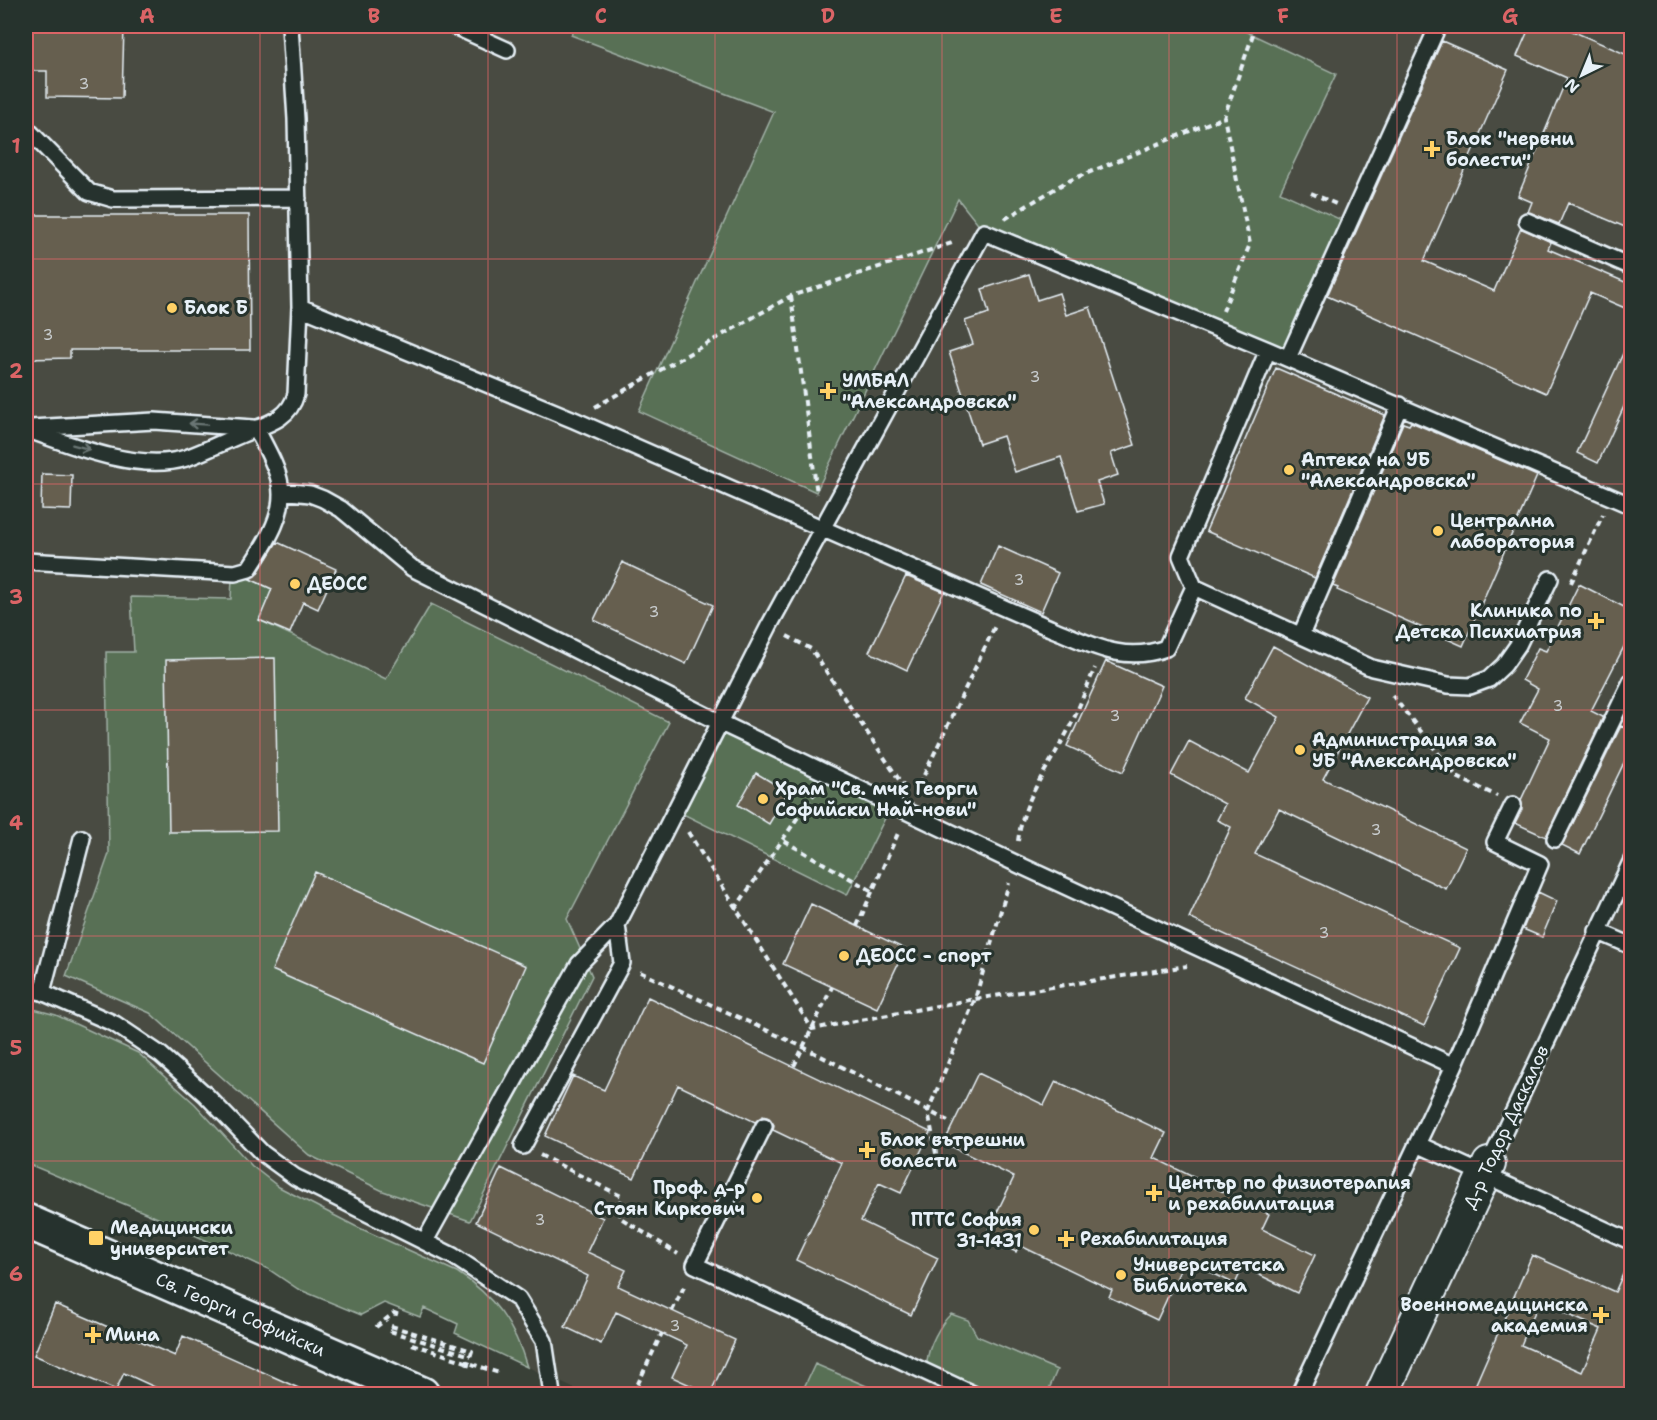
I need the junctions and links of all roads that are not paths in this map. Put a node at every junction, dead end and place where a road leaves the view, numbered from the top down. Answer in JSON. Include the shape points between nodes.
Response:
{"nodes":[{"id":1,"x":290,"y":26,"type":"edge"},
{"id":2,"x":454,"y":26,"type":"edge"},
{"id":3,"x":1438,"y":26,"type":"edge"},
{"id":4,"x":507,"y":50,"type":"dead end"},
{"id":5,"x":26,"y":128,"type":"edge"},
{"id":6,"x":298,"y":198,"type":"junction"},
{"id":7,"x":1527,"y":221,"type":"dead end"},
{"id":8,"x":1632,"y":267,"type":"edge"},
{"id":9,"x":300,"y":307,"type":"junction"},
{"id":10,"x":1268,"y":350,"type":"junction"},
{"id":11,"x":1288,"y":358,"type":"junction"},
{"id":12,"x":1400,"y":405,"type":"junction"},
{"id":13,"x":256,"y":428,"type":"junction"},
{"id":14,"x":26,"y":429,"type":"edge"},
{"id":15,"x":281,"y":491,"type":"junction"},
{"id":16,"x":1632,"y":506,"type":"edge"},
{"id":17,"x":821,"y":530,"type":"junction"},
{"id":18,"x":26,"y":561,"type":"edge"},
{"id":19,"x":1550,"y":579,"type":"road end"},
{"id":20,"x":1194,"y":587,"type":"junction"},
{"id":21,"x":1301,"y":635,"type":"junction"},
{"id":22,"x":1632,"y":680,"type":"edge"},
{"id":23,"x":719,"y":722,"type":"junction"},
{"id":24,"x":1513,"y":805,"type":"road end"},
{"id":25,"x":82,"y":838,"type":"dead end"},
{"id":26,"x":1556,"y":839,"type":"dead end"},
{"id":27,"x":1632,"y":860,"type":"edge"},
{"id":28,"x":617,"y":925,"type":"junction"},
{"id":29,"x":1597,"y":931,"type":"junction"},
{"id":30,"x":1632,"y":946,"type":"edge"},
{"id":31,"x":26,"y":988,"type":"edge"},
{"id":32,"x":42,"y":992,"type":"junction"},
{"id":33,"x":1454,"y":1066,"type":"junction"},
{"id":34,"x":764,"y":1126,"type":"dead end"},
{"id":35,"x":1417,"y":1144,"type":"junction"},
{"id":36,"x":524,"y":1146,"type":"road end"},
{"id":37,"x":1486,"y":1170,"type":"junction"},
{"id":38,"x":26,"y":1221,"type":"edge"},
{"id":39,"x":425,"y":1241,"type":"junction"},
{"id":40,"x":1632,"y":1242,"type":"edge"},
{"id":41,"x":422,"y":1395,"type":"edge"},
{"id":42,"x":552,"y":1395,"type":"edge"},
{"id":43,"x":973,"y":1395,"type":"edge"},
{"id":44,"x":1299,"y":1395,"type":"edge"},
{"id":45,"x":1382,"y":1395,"type":"edge"}],
"edges":[{"from":1,"to":6,"type":"lane"},
{"from":2,"to":4,"type":"lane"},
{"from":3,"to":11,"type":"lane"},
{"from":5,"to":6,"type":"lane","via":[[89,192],[113,199]]},
{"from":6,"to":9,"type":"lane"},
{"from":7,"to":8,"type":"lane"},
{"from":9,"to":13,"type":"lane","via":[[293,405],[279,418]]},
{"from":9,"to":17,"type":"lane","via":[[574,420]]},
{"from":10,"to":11,"type":"lane"},
{"from":10,"to":17,"type":"lane","via":[[984,232]]},
{"from":10,"to":20,"type":"lane","via":[[1180,556]]},
{"from":11,"to":12,"type":"lane"},
{"from":12,"to":16,"type":"lane"},
{"from":12,"to":21,"type":"lane"},
{"from":13,"to":14,"type":"lane","one_way":true,"via":[[154,421]]},
{"from":14,"to":13,"type":"lane","one_way":true,"via":[[128,460],[157,463],[184,458]]},
{"from":13,"to":15,"type":"lane"},
{"from":15,"to":18,"type":"lane","via":[[278,515],[269,538],[249,569],[236,573]]},
{"from":15,"to":23,"type":"lane","via":[[310,494],[341,509],[412,568]]},
{"from":17,"to":20,"type":"lane","via":[[1126,656],[1166,648]]},
{"from":17,"to":23,"type":"lane"},
{"from":19,"to":21,"type":"lane","via":[[1504,665],[1489,679],[1470,686],[1371,668]]},
{"from":20,"to":21,"type":"lane"},
{"from":22,"to":26,"type":"lane"},
{"from":23,"to":28,"type":"lane"},
{"from":23,"to":33,"type":"lane"},
{"from":24,"to":33,"type":"lane","via":[[1495,842],[1540,864]]},
{"from":25,"to":32,"type":"lane"},
{"from":27,"to":29,"type":"lane","name":"Д-р Тодор Даскалов"},
{"from":28,"to":36,"type":"lane","via":[[622,963]]},
{"from":28,"to":39,"type":"lane","via":[[579,964]]},
{"from":29,"to":30,"type":"lane"},
{"from":29,"to":37,"type":"lane","name":"Д-р Тодор Даскалов"},
{"from":31,"to":32,"type":"lane"},
{"from":32,"to":39,"type":"lane","via":[[115,1024],[161,1055],[261,1153],[296,1177]]},
{"from":33,"to":35,"type":"lane"},
{"from":34,"to":43,"type":"lane","via":[[695,1265]]},
{"from":35,"to":37,"type":"lane"},
{"from":35,"to":44,"type":"lane"},
{"from":37,"to":40,"type":"lane"},
{"from":37,"to":45,"type":"street","name":"Д-р Тодор Даскалов"},
{"from":38,"to":41,"type":"main road","name":"Св. Георги Софийски"},
{"from":39,"to":42,"type":"lane","via":[[518,1299],[544,1341]]}]}
